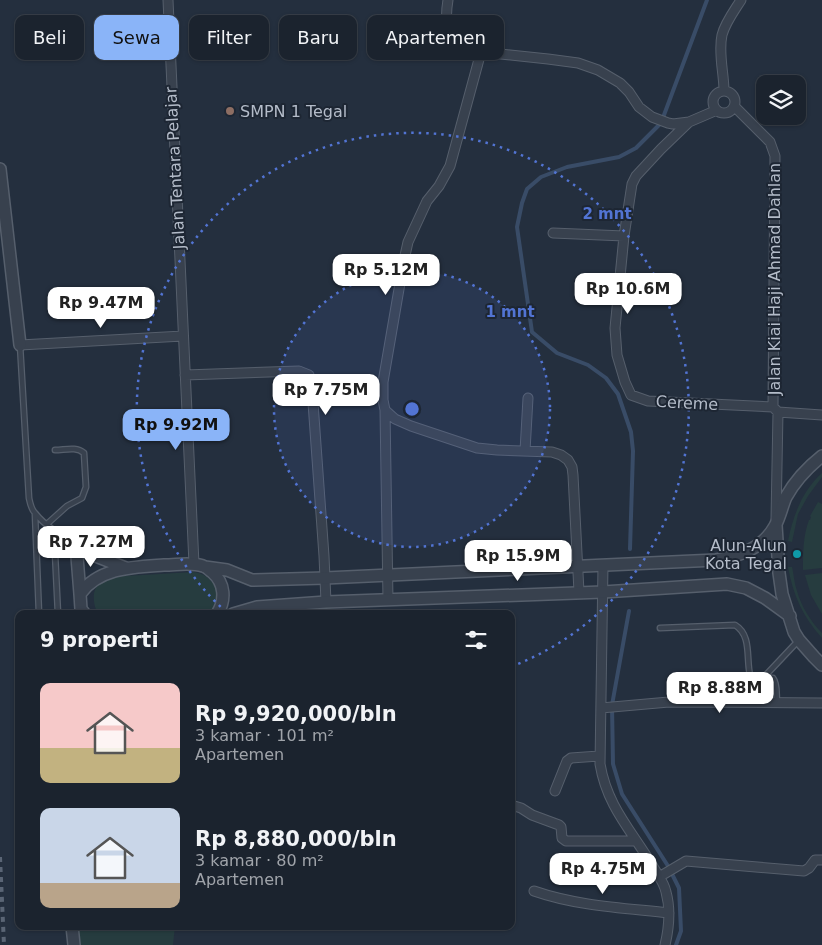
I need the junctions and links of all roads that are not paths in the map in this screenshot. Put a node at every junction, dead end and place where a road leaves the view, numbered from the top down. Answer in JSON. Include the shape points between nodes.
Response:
{"nodes":[{"id":1,"x":168,"y":0,"type":"edge"},
{"id":2,"x":448,"y":0,"type":"edge"},
{"id":3,"x":741,"y":0,"type":"edge"},
{"id":4,"x":447,"y":15,"type":"edge"},
{"id":5,"x":504,"y":54,"type":"edge"},
{"id":6,"x":479,"y":60,"type":"edge"},
{"id":7,"x":724,"y":91,"type":"junction"},
{"id":8,"x":735,"y":107,"type":"junction"},
{"id":9,"x":717,"y":110,"type":"junction"},
{"id":10,"x":689,"y":122,"type":"junction"},
{"id":11,"x":0,"y":169,"type":"edge"},
{"id":12,"x":553,"y":233,"type":"dead end"},
{"id":13,"x":624,"y":236,"type":"junction"},
{"id":14,"x":183,"y":336,"type":"junction"},
{"id":15,"x":20,"y":345,"type":"junction"},
{"id":16,"x":185,"y":375,"type":"junction"},
{"id":17,"x":528,"y":398,"type":"dead end"},
{"id":18,"x":385,"y":410,"type":"junction"},
{"id":19,"x":775,"y":410,"type":"junction"},
{"id":20,"x":822,"y":414,"type":"edge"},
{"id":21,"x":55,"y":450,"type":"dead end"},
{"id":22,"x":525,"y":451,"type":"junction"},
{"id":23,"x":822,"y":456,"type":"edge"},
{"id":24,"x":35,"y":514,"type":"junction"},
{"id":25,"x":47,"y":524,"type":"junction"},
{"id":26,"x":776,"y":526,"type":"junction"},
{"id":27,"x":36,"y":531,"type":"junction"},
{"id":28,"x":76,"y":544,"type":"junction"},
{"id":29,"x":194,"y":564,"type":"junction"},
{"id":30,"x":603,"y":565,"type":"junction"},
{"id":31,"x":578,"y":566,"type":"junction"},
{"id":32,"x":205,"y":567,"type":"junction"},
{"id":33,"x":128,"y":568,"type":"junction"},
{"id":34,"x":388,"y":576,"type":"junction"},
{"id":35,"x":325,"y":578,"type":"junction"},
{"id":36,"x":579,"y":592,"type":"junction"},
{"id":37,"x":603,"y":592,"type":"junction"},
{"id":38,"x":80,"y":594,"type":"junction"},
{"id":39,"x":388,"y":600,"type":"junction"},
{"id":40,"x":326,"y":602,"type":"junction"},
{"id":41,"x":304,"y":608,"type":"edge"},
{"id":42,"x":39,"y":610,"type":"edge"},
{"id":43,"x":58,"y":610,"type":"edge"},
{"id":44,"x":82,"y":610,"type":"edge"},
{"id":45,"x":219,"y":610,"type":"edge"},
{"id":46,"x":247,"y":610,"type":"edge"},
{"id":47,"x":790,"y":616,"type":"junction"},
{"id":48,"x":660,"y":628,"type":"dead end"},
{"id":49,"x":799,"y":640,"type":"junction"},
{"id":50,"x":822,"y":665,"type":"edge"},
{"id":51,"x":764,"y":677,"type":"junction"},
{"id":52,"x":776,"y":702,"type":"junction"},
{"id":53,"x":822,"y":704,"type":"edge"},
{"id":54,"x":603,"y":708,"type":"junction"},
{"id":55,"x":600,"y":756,"type":"junction"},
{"id":56,"x":554,"y":791,"type":"dead end"},
{"id":57,"x":515,"y":806,"type":"edge"},
{"id":58,"x":636,"y":841,"type":"junction"},
{"id":59,"x":822,"y":860,"type":"edge"},
{"id":60,"x":660,"y":876,"type":"junction"},
{"id":61,"x":534,"y":891,"type":"dead end"},
{"id":62,"x":669,"y":912,"type":"junction"},
{"id":63,"x":72,"y":930,"type":"edge"},
{"id":64,"x":74,"y":945,"type":"edge"},
{"id":65,"x":665,"y":945,"type":"edge"}],
"edges":[{"from":1,"to":14,"type":"street","name":"Jalan Tentara Pelajar"},
{"from":2,"to":4,"type":"street"},
{"from":3,"to":7,"type":"street","via":[[722,35]]},
{"from":5,"to":10,"type":"street","via":[[578,63],[598,70],[620,83],[639,107],[652,117],[673,124]]},
{"from":6,"to":18,"type":"street","via":[[450,166],[427,201],[408,242],[384,382]]},
{"from":7,"to":8,"type":"street","name":"Jalan Kiai Haji Ahmad Dahlan","via":[[733,94]]},
{"from":7,"to":9,"type":"street","via":[[714,98]]},
{"from":8,"to":9,"type":"street","via":[[724,114]]},
{"from":8,"to":19,"type":"street","name":"Jalan Kiai Haji Ahmad Dahlan","via":[[770,142],[775,156]]},
{"from":9,"to":10,"type":"street"},
{"from":10,"to":13,"type":"street","name":"Cereme","via":[[636,176]]},
{"from":11,"to":15,"type":"street"},
{"from":12,"to":13,"type":"street"},
{"from":13,"to":19,"type":"street","name":"Cereme","via":[[615,328],[617,355],[631,395],[648,401]]},
{"from":14,"to":15,"type":"street"},
{"from":14,"to":16,"type":"street","name":"Jalan Tentara Pelajar"},
{"from":15,"to":24,"type":"lane","via":[[29,498]]},
{"from":16,"to":29,"type":"street","name":"Jalan Tentara Pelajar"},
{"from":16,"to":35,"type":"street","via":[[300,371],[309,375]]},
{"from":17,"to":22,"type":"street"},
{"from":18,"to":22,"type":"street","via":[[411,426],[477,448]]},
{"from":18,"to":34,"type":"street"},
{"from":19,"to":20,"type":"street"},
{"from":19,"to":26,"type":"street","name":"Jalan Kiai Haji Ahmad Dahlan"},
{"from":21,"to":25,"type":"lane","via":[[75,449],[84,453],[86,487],[82,498],[67,506]]},
{"from":22,"to":31,"type":"street","via":[[561,455],[572,467]]},
{"from":23,"to":26,"type":"street","via":[[795,483]]},
{"from":24,"to":25,"type":"lane"},
{"from":24,"to":27,"type":"lane"},
{"from":25,"to":28,"type":"lane"},
{"from":26,"to":30,"type":"street","via":[[764,541],[732,557]]},
{"from":26,"to":47,"type":"street","via":[[782,594]]},
{"from":27,"to":42,"type":"lane"},
{"from":27,"to":43,"type":"lane","via":[[55,553]]},
{"from":28,"to":33,"type":"street","via":[[98,557]]},
{"from":28,"to":38,"type":"street"},
{"from":29,"to":32,"type":"street"},
{"from":29,"to":33,"type":"street"},
{"from":30,"to":31,"type":"street"},
{"from":30,"to":37,"type":"street"},
{"from":31,"to":34,"type":"street"},
{"from":31,"to":36,"type":"street"},
{"from":32,"to":35,"type":"street","via":[[227,570],[252,580]]},
{"from":32,"to":45,"type":"street","via":[[216,575],[221,584],[223,593]]},
{"from":33,"to":38,"type":"street","via":[[99,577],[85,586]]},
{"from":34,"to":35,"type":"street"},
{"from":34,"to":39,"type":"street"},
{"from":35,"to":40,"type":"street"},
{"from":36,"to":37,"type":"street"},
{"from":36,"to":39,"type":"street"},
{"from":37,"to":47,"type":"street","via":[[727,584],[746,588]]},
{"from":37,"to":54,"type":"street"},
{"from":38,"to":44,"type":"street"},
{"from":39,"to":40,"type":"street"},
{"from":40,"to":41,"type":"street"},
{"from":41,"to":46,"type":"street","via":[[257,607]]},
{"from":47,"to":49,"type":"street"},
{"from":48,"to":51,"type":"lane","via":[[734,625],[741,629],[746,640],[750,675]]},
{"from":49,"to":50,"type":"street"},
{"from":49,"to":51,"type":"lane"},
{"from":51,"to":52,"type":"lane","via":[[775,681]]},
{"from":52,"to":53,"type":"street"},
{"from":52,"to":54,"type":"street","via":[[669,702]]},
{"from":54,"to":55,"type":"street"},
{"from":55,"to":56,"type":"street","via":[[567,761]]},
{"from":55,"to":58,"type":"street","via":[[605,789]]},
{"from":57,"to":58,"type":"street","via":[[559,825],[566,841]]},
{"from":58,"to":60,"type":"street"},
{"from":59,"to":60,"type":"street","via":[[815,860],[804,871],[686,861]]},
{"from":60,"to":62,"type":"street"},
{"from":61,"to":62,"type":"street","via":[[572,902]]},
{"from":62,"to":65,"type":"street"},
{"from":63,"to":64,"type":"street"}]}
